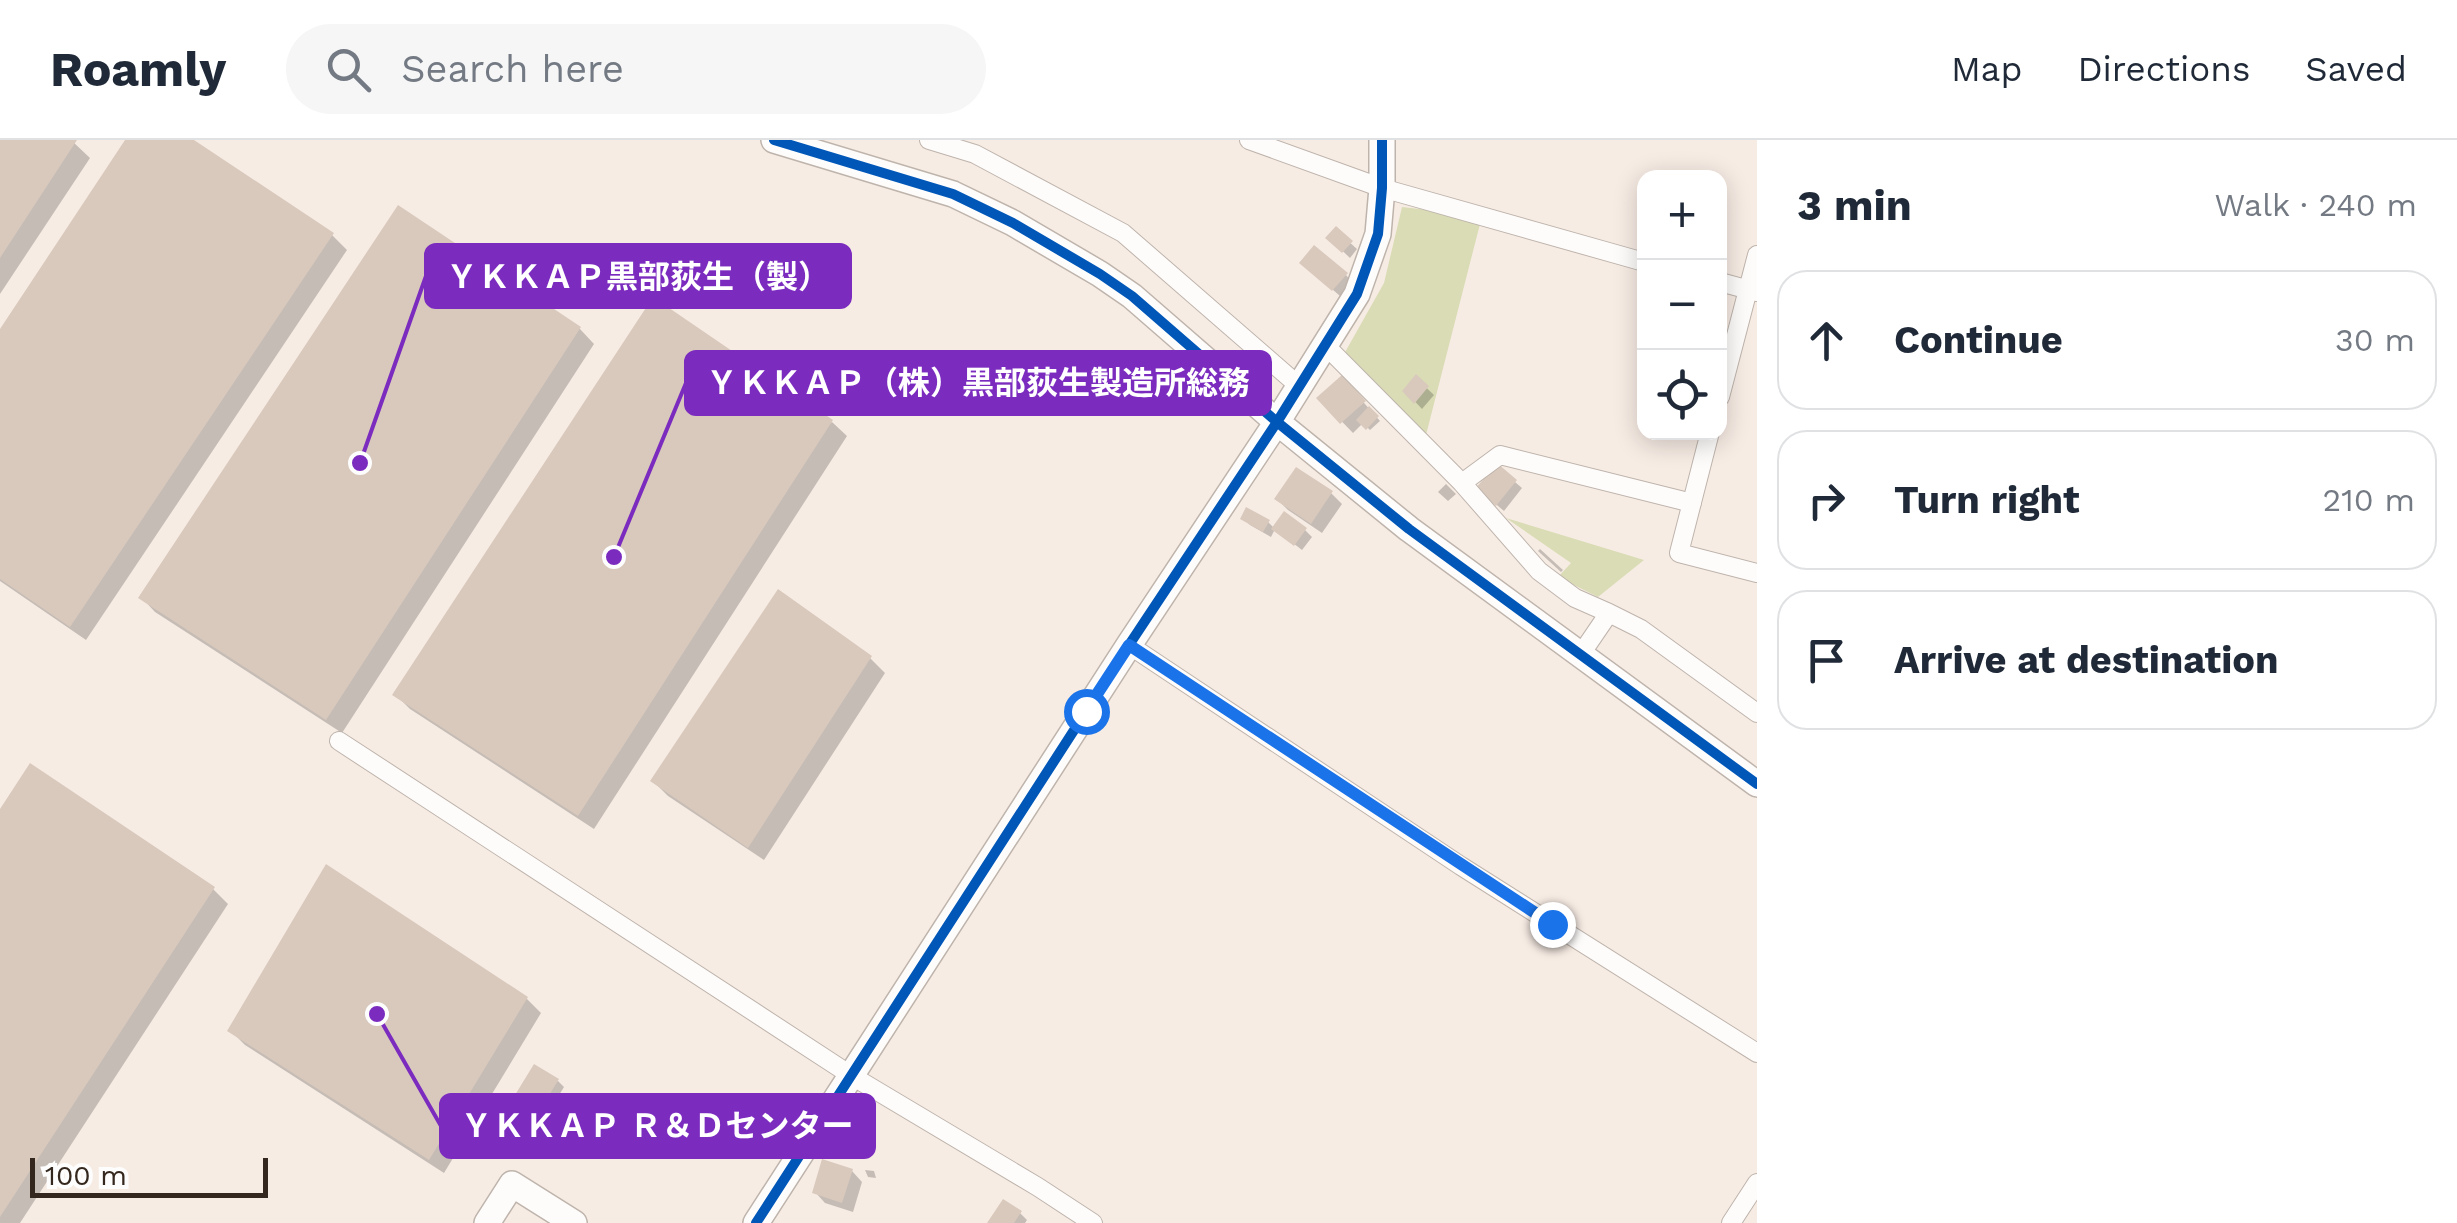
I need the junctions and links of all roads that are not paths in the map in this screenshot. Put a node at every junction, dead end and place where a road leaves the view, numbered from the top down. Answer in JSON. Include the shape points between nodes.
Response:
{"nodes":[{"id":1,"x":774,"y":140,"type":"edge"},
{"id":2,"x":929,"y":140,"type":"edge"},
{"id":3,"x":1249,"y":140,"type":"edge"},
{"id":4,"x":1382,"y":140,"type":"edge"},
{"id":5,"x":1382,"y":188,"type":"junction"},
{"id":6,"x":1757,"y":254,"type":"edge"},
{"id":7,"x":1637,"y":260,"type":"edge"},
{"id":8,"x":1727,"y":284,"type":"edge"},
{"id":9,"x":1752,"y":291,"type":"edge"},
{"id":10,"x":1325,"y":345,"type":"junction"},
{"id":11,"x":1727,"y":374,"type":"edge"},
{"id":12,"x":1300,"y":386,"type":"junction"},
{"id":13,"x":1277,"y":422,"type":"junction"},
{"id":14,"x":1708,"y":440,"type":"edge"},
{"id":15,"x":1462,"y":483,"type":"junction"},
{"id":16,"x":1692,"y":503,"type":"junction"},
{"id":17,"x":1757,"y":573,"type":"edge"},
{"id":18,"x":1609,"y":612,"type":"junction"},
{"id":19,"x":1129,"y":645,"type":"junction"},
{"id":20,"x":1581,"y":654,"type":"junction"},
{"id":21,"x":1757,"y":713,"type":"edge"},
{"id":22,"x":339,"y":741,"type":"dead end"},
{"id":23,"x":1757,"y":784,"type":"edge"},
{"id":24,"x":1757,"y":1054,"type":"edge"},
{"id":25,"x":852,"y":1076,"type":"junction"},
{"id":26,"x":1757,"y":1183,"type":"edge"},
{"id":27,"x":487,"y":1223,"type":"edge"},
{"id":28,"x":574,"y":1223,"type":"edge"},
{"id":29,"x":756,"y":1223,"type":"edge"},
{"id":30,"x":1093,"y":1223,"type":"edge"},
{"id":31,"x":1731,"y":1223,"type":"edge"}],
"edges":[{"from":1,"to":13,"type":"street","via":[[953,194],[1012,222],[1132,296]]},
{"from":2,"to":12,"type":"street","via":[[975,154],[1123,234]]},
{"from":3,"to":5,"type":"street"},
{"from":4,"to":5,"type":"street"},
{"from":5,"to":7,"type":"street"},
{"from":5,"to":10,"type":"street","via":[[1378,234],[1357,294]]},
{"from":6,"to":9,"type":"street"},
{"from":8,"to":9,"type":"street"},
{"from":9,"to":11,"type":"street"},
{"from":10,"to":12,"type":"street"},
{"from":10,"to":15,"type":"street"},
{"from":12,"to":13,"type":"street"},
{"from":13,"to":19,"type":"street"},
{"from":13,"to":20,"type":"street"},
{"from":14,"to":16,"type":"street"},
{"from":15,"to":16,"type":"street","via":[[1500,455]]},
{"from":15,"to":18,"type":"street","via":[[1539,571],[1575,598]]},
{"from":16,"to":17,"type":"street","via":[[1679,553]]},
{"from":18,"to":20,"type":"street"},
{"from":18,"to":21,"type":"street"},
{"from":19,"to":24,"type":"street"},
{"from":19,"to":25,"type":"street"},
{"from":20,"to":23,"type":"street"},
{"from":22,"to":25,"type":"street"},
{"from":25,"to":29,"type":"street"},
{"from":25,"to":30,"type":"street"},
{"from":26,"to":31,"type":"street"},
{"from":27,"to":28,"type":"street","via":[[512,1184]]}]}
